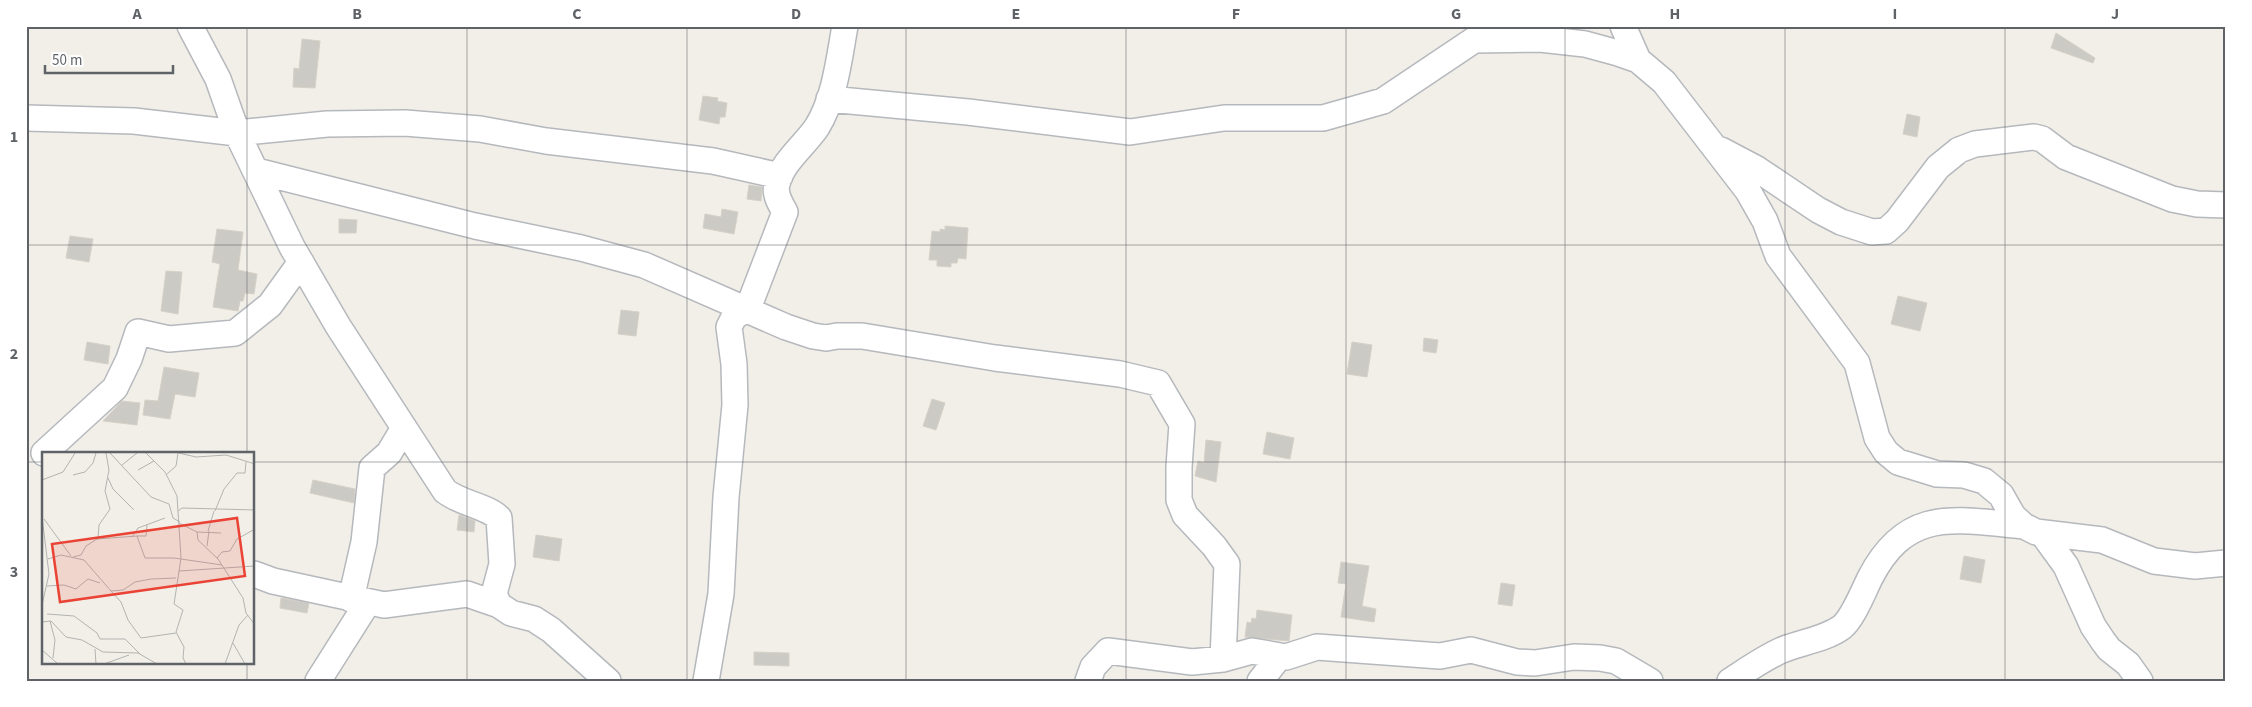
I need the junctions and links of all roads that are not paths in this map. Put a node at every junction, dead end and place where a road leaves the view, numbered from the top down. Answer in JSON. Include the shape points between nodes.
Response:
{"nodes":[{"id":1,"x":190,"y":26,"type":"edge"},
{"id":2,"x":845,"y":26,"type":"edge"},
{"id":3,"x":1623,"y":26,"type":"edge"},
{"id":4,"x":1638,"y":60,"type":"junction"},
{"id":5,"x":829,"y":98,"type":"junction"},
{"id":6,"x":26,"y":118,"type":"edge"},
{"id":7,"x":237,"y":133,"type":"junction"},
{"id":8,"x":1713,"y":145,"type":"junction"},
{"id":9,"x":257,"y":171,"type":"junction"},
{"id":10,"x":780,"y":176,"type":"junction"},
{"id":11,"x":2226,"y":205,"type":"edge"},
{"id":12,"x":301,"y":262,"type":"junction"},
{"id":13,"x":748,"y":308,"type":"junction"},
{"id":14,"x":404,"y":428,"type":"junction"},
{"id":15,"x":45,"y":452,"type":"edge"},
{"id":16,"x":42,"y":455,"type":"edge"},
{"id":17,"x":26,"y":465,"type":"edge"},
{"id":18,"x":2033,"y":530,"type":"junction"},
{"id":19,"x":2226,"y":563,"type":"edge"},
{"id":20,"x":255,"y":574,"type":"edge"},
{"id":21,"x":360,"y":600,"type":"junction"},
{"id":22,"x":499,"y":605,"type":"junction"},
{"id":23,"x":1280,"y":656,"type":"junction"},
{"id":24,"x":1223,"y":658,"type":"junction"},
{"id":25,"x":318,"y":681,"type":"edge"},
{"id":26,"x":608,"y":681,"type":"edge"},
{"id":27,"x":706,"y":681,"type":"edge"},
{"id":28,"x":1088,"y":681,"type":"edge"},
{"id":29,"x":1260,"y":681,"type":"edge"},
{"id":30,"x":1650,"y":681,"type":"edge"},
{"id":31,"x":1730,"y":681,"type":"edge"},
{"id":32,"x":2140,"y":681,"type":"edge"}],
"edges":[{"from":1,"to":7,"type":"street","via":[[218,79]]},
{"from":2,"to":5,"type":"street"},
{"from":3,"to":4,"type":"street"},
{"from":4,"to":5,"type":"street","via":[[1585,44],[1549,40],[1474,40],[1383,101],[1323,118],[1224,118],[1130,132]]},
{"from":4,"to":8,"type":"street","via":[[1664,82]]},
{"from":5,"to":10,"type":"street","via":[[818,125]]},
{"from":6,"to":7,"type":"street","via":[[134,121]]},
{"from":7,"to":9,"type":"street"},
{"from":7,"to":10,"type":"street","via":[[327,124],[414,124],[480,129],[546,141],[713,161]]},
{"from":8,"to":11,"type":"street","via":[[1757,169],[1818,210],[1872,232],[1886,231],[1897,221],[1938,167],[1959,150],[1974,144],[2034,137],[2042,139],[2066,157],[2172,199]]},
{"from":8,"to":18,"type":"street","via":[[1748,191],[1786,267],[1857,363],[1871,420],[1886,452],[1911,468],[1984,481],[2001,495],[2013,516]]},
{"from":9,"to":12,"type":"street"},
{"from":9,"to":13,"type":"street","via":[[644,265]]},
{"from":10,"to":13,"type":"street","via":[[776,193],[786,212]]},
{"from":12,"to":14,"type":"street"},
{"from":12,"to":15,"type":"street","via":[[270,305],[235,333],[170,339],[138,332],[114,388]]},
{"from":13,"to":24,"type":"street","via":[[786,327],[826,338],[862,336],[1120,374],[1158,383],[1182,424],[1179,500],[1185,515],[1226,564]]},
{"from":13,"to":27,"type":"street","via":[[734,317],[729,327],[735,405],[721,594]]},
{"from":14,"to":21,"type":"street","via":[[389,453],[372,468]]},
{"from":14,"to":22,"type":"street","via":[[444,491],[467,504],[493,512],[499,518],[502,564],[494,594]]},
{"from":16,"to":17,"type":"street","via":[[34,463]]},
{"from":18,"to":19,"type":"street","via":[[2102,540],[2154,561],[2195,566]]},
{"from":18,"to":31,"type":"street","via":[[1953,522],[1916,526],[1889,549],[1844,625],[1763,659]]},
{"from":18,"to":32,"type":"street","via":[[2066,566],[2103,641],[2128,664]]},
{"from":20,"to":21,"type":"street"},
{"from":21,"to":22,"type":"street","via":[[384,605],[468,594]]},
{"from":21,"to":25,"type":"street"},
{"from":22,"to":26,"type":"street","via":[[534,619],[551,630]]},
{"from":23,"to":24,"type":"street","via":[[1252,651]]},
{"from":23,"to":29,"type":"street"},
{"from":23,"to":30,"type":"street","via":[[1317,647],[1440,656],[1470,650],[1535,663],[1574,657],[1600,658],[1616,661]]},
{"from":24,"to":28,"type":"street","via":[[1192,662],[1108,651],[1093,667]]}]}
